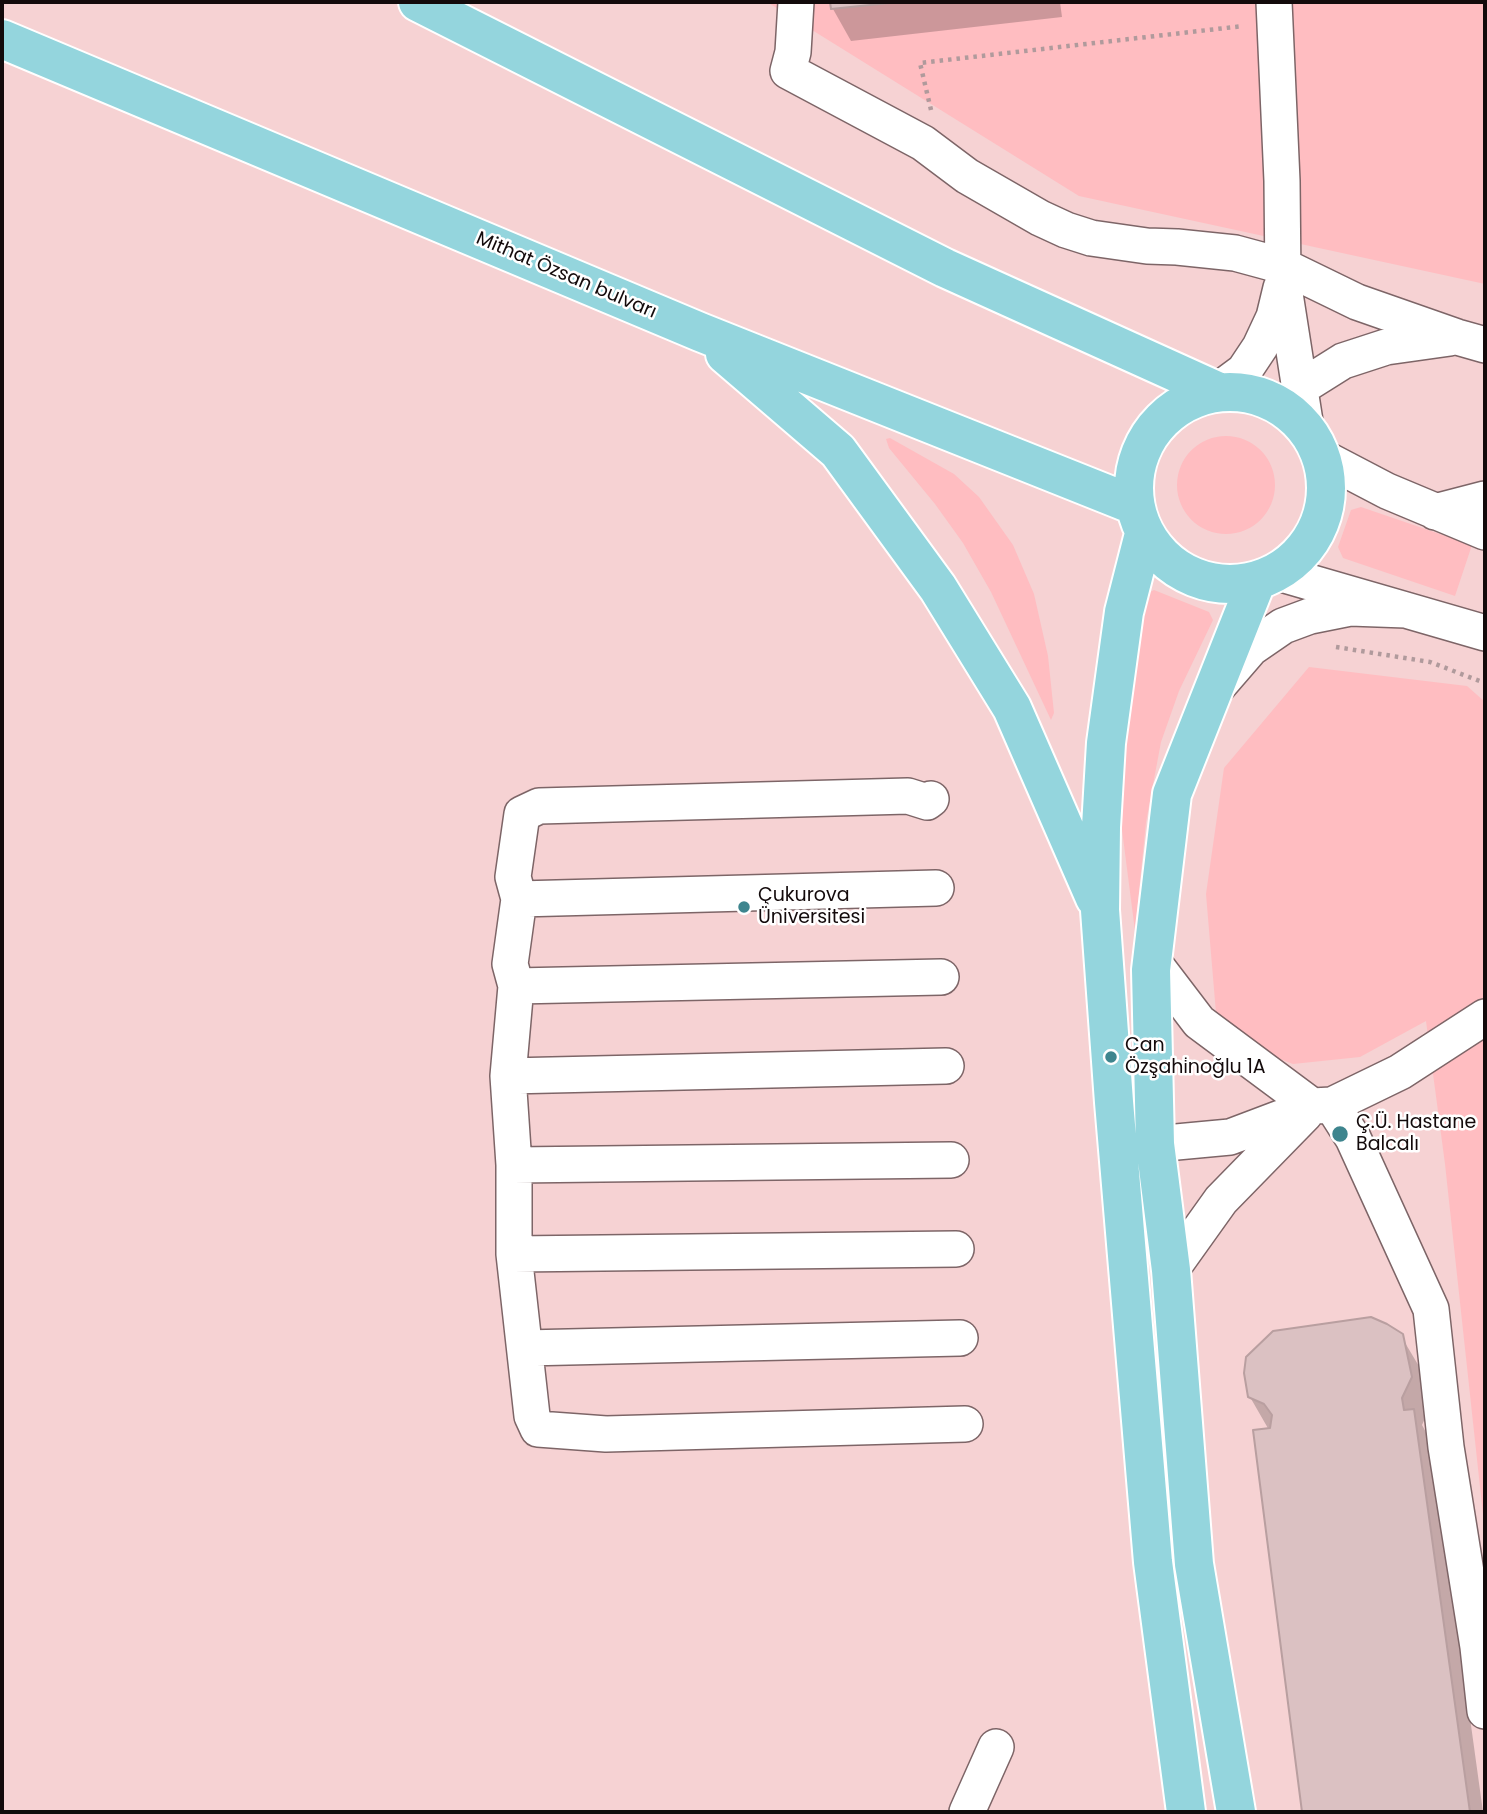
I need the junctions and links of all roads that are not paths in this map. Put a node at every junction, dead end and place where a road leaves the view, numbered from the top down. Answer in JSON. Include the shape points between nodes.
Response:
{"nodes":[{"id":1,"x":418,"y":2,"type":"edge"},
{"id":2,"x":796,"y":2,"type":"edge"},
{"id":3,"x":1274,"y":12,"type":"edge"},
{"id":4,"x":2,"y":39,"type":"edge"},
{"id":5,"x":1283,"y":273,"type":"junction"},
{"id":6,"x":700,"y":332,"type":"junction"},
{"id":7,"x":1471,"y":341,"type":"edge"},
{"id":8,"x":1300,"y":388,"type":"junction"},
{"id":9,"x":1217,"y":391,"type":"junction"},
{"id":10,"x":1314,"y":442,"type":"junction"},
{"id":11,"x":1485,"y":499,"type":"edge"},
{"id":12,"x":1435,"y":512,"type":"junction"},
{"id":13,"x":1139,"y":519,"type":"junction"},
{"id":14,"x":1485,"y":532,"type":"edge"},
{"id":15,"x":1267,"y":577,"type":"junction"},
{"id":16,"x":1406,"y":610,"type":"junction"},
{"id":17,"x":1485,"y":633,"type":"edge"},
{"id":18,"x":1209,"y":697,"type":"junction"},
{"id":19,"x":931,"y":799,"type":"dead end"},
{"id":20,"x":936,"y":888,"type":"dead end"},
{"id":21,"x":519,"y":900,"type":"junction"},
{"id":22,"x":1100,"y":910,"type":"junction"},
{"id":23,"x":1151,"y":959,"type":"junction"},
{"id":24,"x":941,"y":978,"type":"dead end"},
{"id":25,"x":516,"y":986,"type":"junction"},
{"id":26,"x":1485,"y":1017,"type":"edge"},
{"id":27,"x":946,"y":1066,"type":"dead end"},
{"id":28,"x":508,"y":1076,"type":"junction"},
{"id":29,"x":1322,"y":1106,"type":"junction"},
{"id":30,"x":1155,"y":1144,"type":"junction"},
{"id":31,"x":1117,"y":1145,"type":"junction"},
{"id":32,"x":951,"y":1160,"type":"dead end"},
{"id":33,"x":514,"y":1165,"type":"junction"},
{"id":34,"x":956,"y":1249,"type":"dead end"},
{"id":35,"x":514,"y":1254,"type":"junction"},
{"id":36,"x":1171,"y":1270,"type":"junction"},
{"id":37,"x":960,"y":1338,"type":"dead end"},
{"id":38,"x":525,"y":1348,"type":"junction"},
{"id":39,"x":965,"y":1424,"type":"dead end"},
{"id":40,"x":1485,"y":1711,"type":"edge"},
{"id":41,"x":996,"y":1748,"type":"dead end"},
{"id":42,"x":967,"y":1812,"type":"edge"},
{"id":43,"x":1186,"y":1812,"type":"edge"},
{"id":44,"x":1236,"y":1812,"type":"edge"}],
"edges":[{"from":1,"to":9,"type":"main road","via":[[945,268]]},
{"from":2,"to":5,"type":"street","via":[[788,71],[923,144],[1014,205],[1091,238],[1235,253]]},
{"from":3,"to":5,"type":"street"},
{"from":4,"to":6,"type":"main road","name":"Mithat Özsan bulvarı"},
{"from":5,"to":7,"type":"street"},
{"from":5,"to":8,"type":"street"},
{"from":5,"to":9,"type":"street","via":[[1273,317],[1260,346],[1244,371]]},
{"from":6,"to":13,"type":"main road","name":"Mithat Özsan bulvarı"},
{"from":6,"to":22,"type":"main road","via":[[838,451],[938,588],[1012,708]]},
{"from":7,"to":8,"type":"street","via":[[1386,347],[1343,361]]},
{"from":8,"to":10,"type":"street"},
{"from":9,"to":10,"type":"main road","via":[[1251,393],[1281,405]]},
{"from":9,"to":13,"type":"main road","via":[[1185,401],[1157,425],[1143,445],[1134,474]]},
{"from":10,"to":12,"type":"street","via":[[1387,491]]},
{"from":10,"to":15,"type":"main road","via":[[1327,490],[1320,523],[1303,552]]},
{"from":11,"to":12,"type":"street"},
{"from":12,"to":14,"type":"street"},
{"from":13,"to":15,"type":"main road","name":"Mithat Özsan bulvarı","via":[[1163,559],[1188,576],[1218,584]]},
{"from":13,"to":22,"type":"main road","via":[[1106,743]]},
{"from":15,"to":16,"type":"street","name":"Mithat Özsan bulvarı"},
{"from":15,"to":18,"type":"main road"},
{"from":16,"to":17,"type":"street","name":"Mithat Özsan bulvarı"},
{"from":16,"to":18,"type":"street","via":[[1350,608],[1283,626],[1251,649]]},
{"from":18,"to":23,"type":"main road","via":[[1172,794]]},
{"from":19,"to":21,"type":"street","via":[[539,806],[522,814],[513,877]]},
{"from":20,"to":21,"type":"street"},
{"from":21,"to":25,"type":"street","via":[[510,964]]},
{"from":22,"to":31,"type":"main road"},
{"from":23,"to":29,"type":"street","via":[[1199,1022]]},
{"from":23,"to":30,"type":"main road"},
{"from":24,"to":25,"type":"street"},
{"from":25,"to":28,"type":"street"},
{"from":26,"to":29,"type":"street","via":[[1400,1072]]},
{"from":27,"to":28,"type":"street"},
{"from":28,"to":33,"type":"street"},
{"from":29,"to":30,"type":"street","via":[[1230,1138]]},
{"from":29,"to":36,"type":"street","via":[[1221,1200]]},
{"from":29,"to":40,"type":"street","via":[[1353,1138],[1431,1310]]},
{"from":30,"to":31,"type":"main road"},
{"from":30,"to":36,"type":"main road"},
{"from":31,"to":43,"type":"main road","via":[[1153,1562]]},
{"from":32,"to":33,"type":"street"},
{"from":33,"to":35,"type":"street"},
{"from":34,"to":35,"type":"street"},
{"from":35,"to":38,"type":"street"},
{"from":36,"to":44,"type":"main road","via":[[1194,1564]]},
{"from":37,"to":38,"type":"street"},
{"from":38,"to":39,"type":"street","via":[[532,1416],[538,1429],[545,1431],[606,1434]]},
{"from":41,"to":42,"type":"street"}]}
